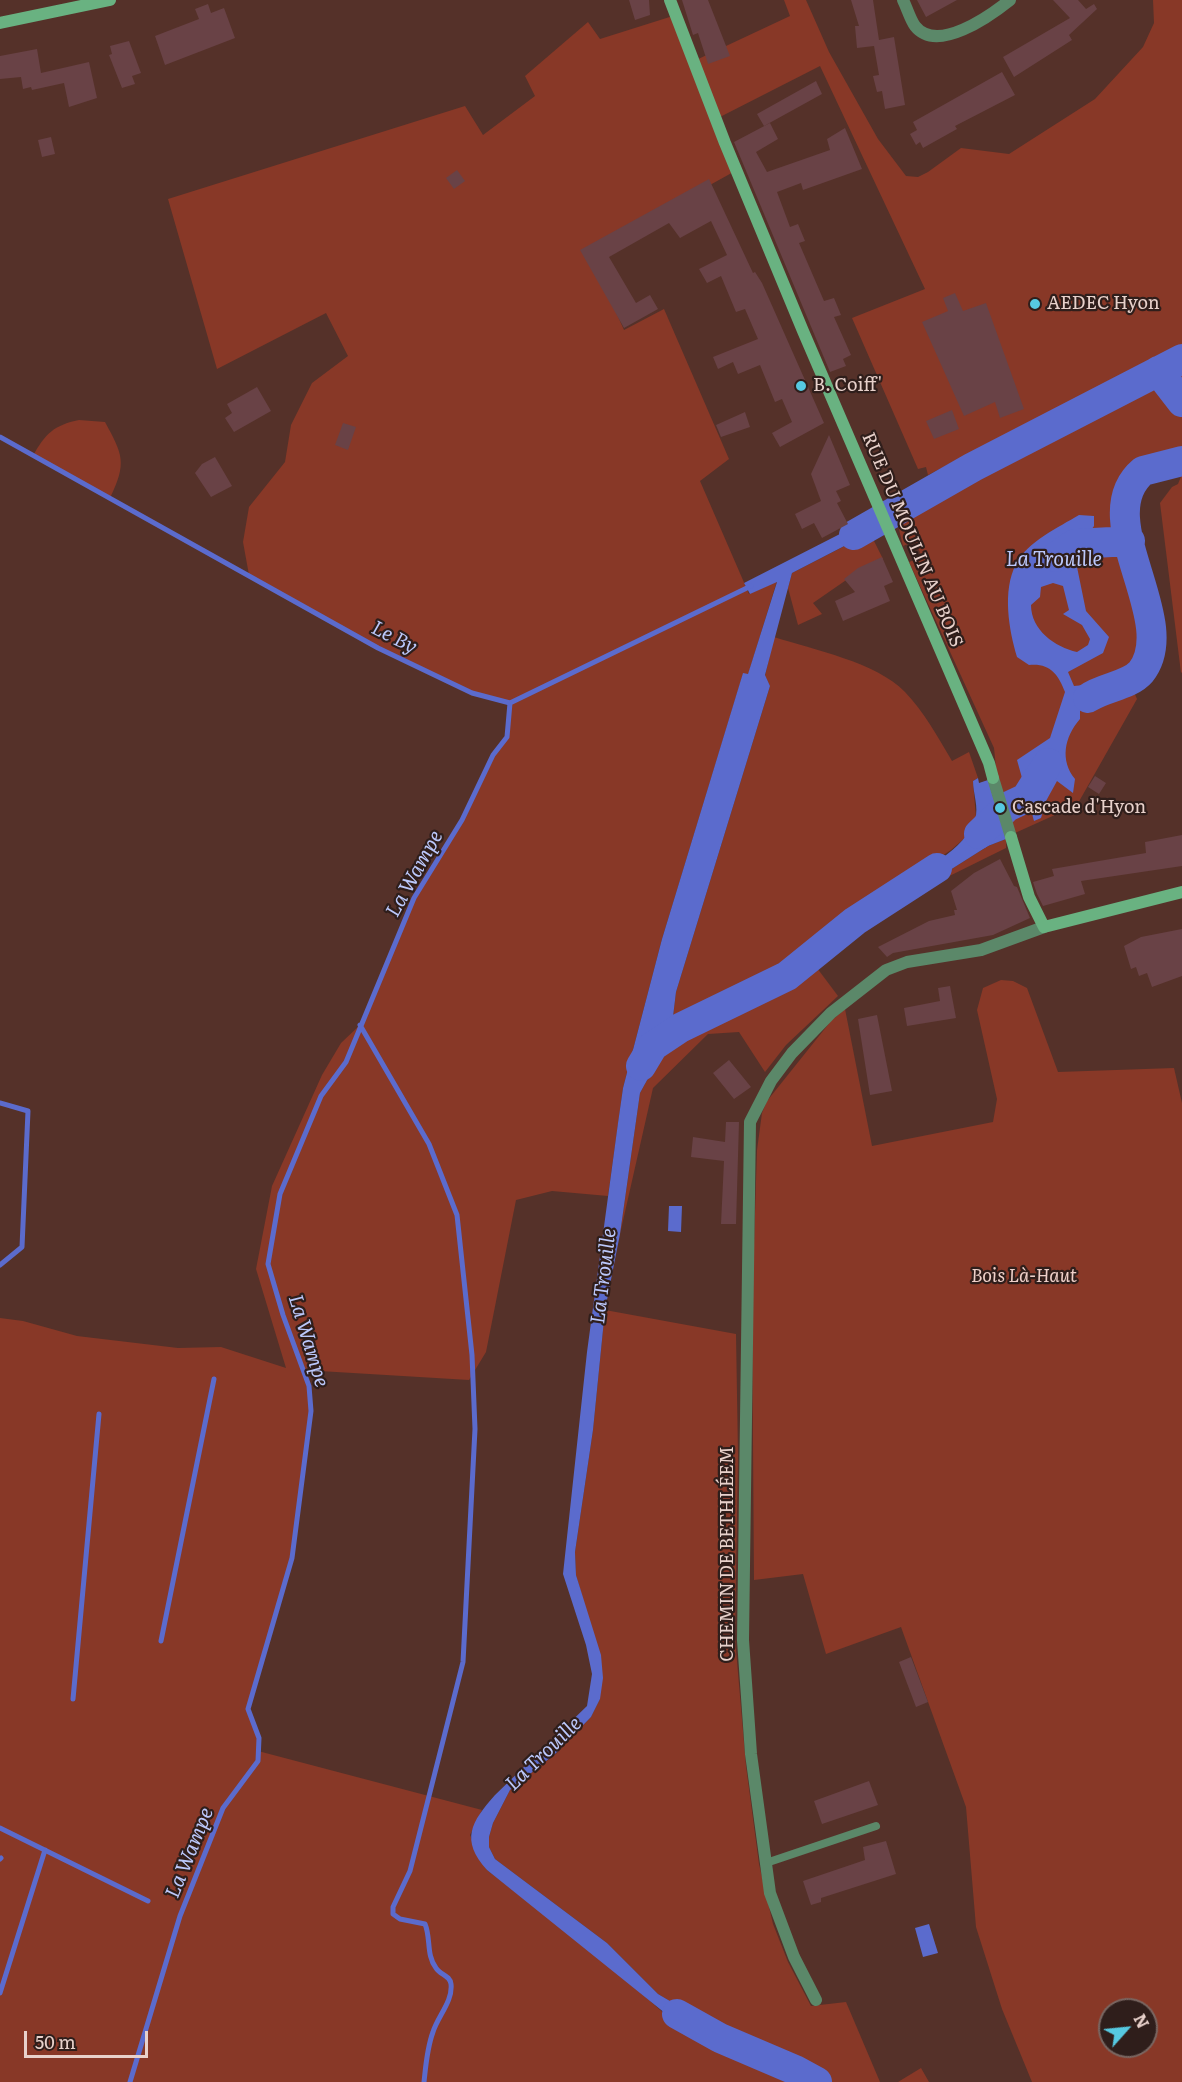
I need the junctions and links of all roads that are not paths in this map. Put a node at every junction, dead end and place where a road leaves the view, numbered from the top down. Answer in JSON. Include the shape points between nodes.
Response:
{"nodes":[{"id":1,"x":110,"y":0,"type":"edge"},
{"id":2,"x":670,"y":0,"type":"edge"},
{"id":3,"x":903,"y":0,"type":"edge"},
{"id":4,"x":1010,"y":0,"type":"edge"},
{"id":5,"x":0,"y":23,"type":"edge"},
{"id":6,"x":1182,"y":892,"type":"edge"},
{"id":7,"x":1044,"y":927,"type":"junction"},
{"id":8,"x":876,"y":1826,"type":"dead end"},
{"id":9,"x":766,"y":1863,"type":"junction"},
{"id":10,"x":816,"y":2000,"type":"dead end"}],
"edges":[{"from":1,"to":5,"type":"street"},
{"from":2,"to":7,"type":"street","name":"RUE DU MOULIN AU BOIS","via":[[887,530],[989,762],[1029,897]]},
{"from":3,"to":4,"type":"street","via":[[915,27],[937,37],[958,32]]},
{"from":6,"to":7,"type":"street"},
{"from":7,"to":9,"type":"street","name":"CHEMIN DE BETHLÉEM","via":[[981,950],[907,962],[886,970],[810,1033],[771,1081],[750,1122],[743,1640],[754,1791]]},
{"from":8,"to":9,"type":"lane"},
{"from":9,"to":10,"type":"street","name":"CHEMIN DE BETHLÉEM","via":[[779,1921]]}]}
